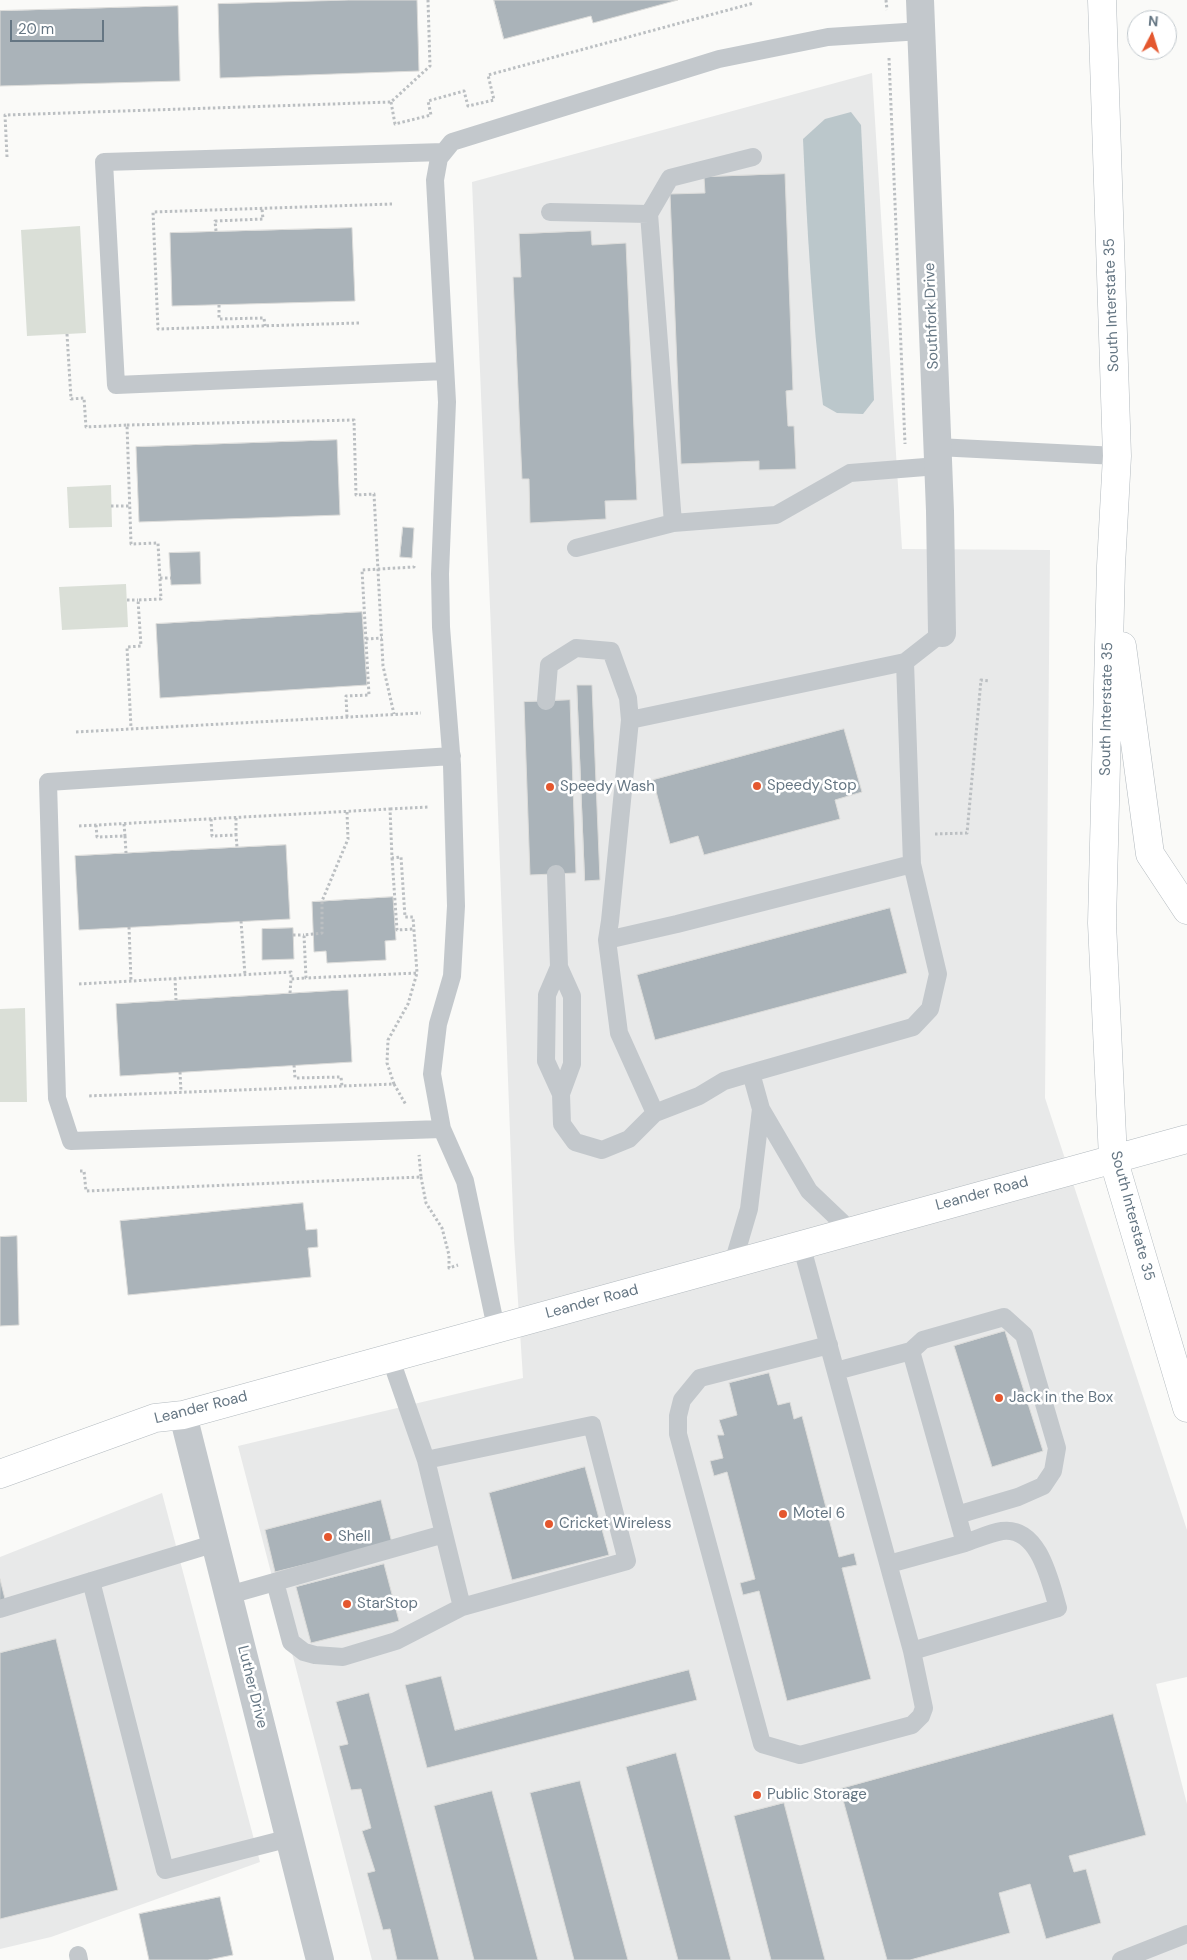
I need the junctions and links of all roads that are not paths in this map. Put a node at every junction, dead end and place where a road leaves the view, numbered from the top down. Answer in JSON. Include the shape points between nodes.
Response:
{"nodes":[{"id":1,"x":920,"y":0,"type":"edge"},
{"id":2,"x":1102,"y":0,"type":"edge"},
{"id":3,"x":921,"y":31,"type":"junction"},
{"id":4,"x":444,"y":152,"type":"junction"},
{"id":5,"x":753,"y":157,"type":"dead end"},
{"id":6,"x":550,"y":212,"type":"dead end"},
{"id":7,"x":649,"y":214,"type":"junction"},
{"id":8,"x":445,"y":371,"type":"junction"},
{"id":9,"x":1117,"y":456,"type":"junction"},
{"id":10,"x":938,"y":457,"type":"junction"},
{"id":11,"x":673,"y":523,"type":"junction"},
{"id":12,"x":576,"y":548,"type":"dead end"},
{"id":13,"x":1111,"y":566,"type":"junction"},
{"id":14,"x":942,"y":633,"type":"joint"},
{"id":15,"x":905,"y":662,"type":"junction"},
{"id":16,"x":546,"y":701,"type":"dead end"},
{"id":17,"x":630,"y":720,"type":"junction"},
{"id":18,"x":452,"y":756,"type":"junction"},
{"id":19,"x":912,"y":864,"type":"junction"},
{"id":20,"x":556,"y":874,"type":"dead end"},
{"id":21,"x":1187,"y":910,"type":"edge"},
{"id":22,"x":606,"y":940,"type":"junction"},
{"id":23,"x":559,"y":968,"type":"junction"},
{"id":24,"x":751,"y":1073,"type":"junction"},
{"id":25,"x":561,"y":1094,"type":"junction"},
{"id":26,"x":761,"y":1109,"type":"junction"},
{"id":27,"x":655,"y":1114,"type":"junction"},
{"id":28,"x":442,"y":1129,"type":"junction"},
{"id":29,"x":1187,"y":1139,"type":"edge"},
{"id":30,"x":1113,"y":1158,"type":"junction"},
{"id":31,"x":851,"y":1231,"type":"junction"},
{"id":32,"x":801,"y":1244,"type":"junction"},
{"id":33,"x":734,"y":1263,"type":"junction"},
{"id":34,"x":496,"y":1328,"type":"junction"},
{"id":35,"x":829,"y":1345,"type":"junction"},
{"id":36,"x":911,"y":1350,"type":"junction"},
{"id":37,"x":390,"y":1357,"type":"junction"},
{"id":38,"x":836,"y":1371,"type":"junction"},
{"id":39,"x":1187,"y":1408,"type":"edge"},
{"id":40,"x":183,"y":1414,"type":"junction"},
{"id":41,"x":426,"y":1460,"type":"junction"},
{"id":42,"x":0,"y":1474,"type":"edge"},
{"id":43,"x":957,"y":1515,"type":"junction"},
{"id":44,"x":444,"y":1534,"type":"junction"},
{"id":45,"x":965,"y":1543,"type":"junction"},
{"id":46,"x":216,"y":1544,"type":"junction"},
{"id":47,"x":889,"y":1564,"type":"junction"},
{"id":48,"x":91,"y":1581,"type":"junction"},
{"id":49,"x":275,"y":1582,"type":"junction"},
{"id":50,"x":229,"y":1595,"type":"junction"},
{"id":51,"x":462,"y":1607,"type":"junction"},
{"id":52,"x":0,"y":1609,"type":"edge"},
{"id":53,"x":912,"y":1650,"type":"junction"},
{"id":54,"x":290,"y":1838,"type":"junction"},
{"id":55,"x":1187,"y":1934,"type":"edge"},
{"id":56,"x":320,"y":1960,"type":"edge"},
{"id":57,"x":1121,"y":1960,"type":"edge"}],
"edges":[{"from":1,"to":3,"type":"street","name":"Southfork Drive"},
{"from":2,"to":9,"type":"main road","name":"South Interstate 35"},
{"from":3,"to":4,"type":"lane","via":[[828,37],[719,59],[452,142]]},
{"from":3,"to":10,"type":"street","name":"Southfork Drive"},
{"from":4,"to":8,"type":"lane","via":[[439,158],[435,180]]},
{"from":4,"to":8,"type":"lane","via":[[104,162],[116,386]]},
{"from":5,"to":7,"type":"lane","via":[[670,178]]},
{"from":6,"to":7,"type":"lane"},
{"from":7,"to":11,"type":"lane"},
{"from":8,"to":18,"type":"lane","via":[[447,402],[440,574]]},
{"from":9,"to":10,"type":"lane"},
{"from":9,"to":13,"type":"main road","name":"South Interstate 35"},
{"from":10,"to":11,"type":"lane","via":[[850,473],[776,516]]},
{"from":10,"to":14,"type":"street","name":"Southfork Drive"},
{"from":11,"to":12,"type":"lane"},
{"from":13,"to":21,"type":"main road","via":[[1150,854]]},
{"from":13,"to":30,"type":"main road","name":"South Interstate 35","via":[[1102,923]]},
{"from":14,"to":15,"type":"lane"},
{"from":15,"to":17,"type":"lane"},
{"from":15,"to":19,"type":"lane"},
{"from":16,"to":17,"type":"lane","via":[[549,665],[576,648],[611,651],[628,698]]},
{"from":17,"to":22,"type":"lane"},
{"from":18,"to":28,"type":"lane","via":[[456,906],[452,976],[438,1024],[432,1074]]},
{"from":18,"to":28,"type":"lane","via":[[48,782],[57,1098],[71,1141]]},
{"from":19,"to":22,"type":"lane"},
{"from":19,"to":24,"type":"lane","via":[[938,974],[930,1009],[914,1027]]},
{"from":20,"to":23,"type":"lane"},
{"from":22,"to":27,"type":"lane","via":[[619,1033]]},
{"from":23,"to":25,"type":"lane","via":[[572,996],[572,1064]]},
{"from":23,"to":25,"type":"lane","via":[[547,995],[546,1060]]},
{"from":24,"to":26,"type":"lane"},
{"from":24,"to":27,"type":"lane","via":[[724,1081],[699,1096]]},
{"from":25,"to":27,"type":"lane","via":[[562,1124],[575,1142],[602,1150],[629,1139]]},
{"from":26,"to":31,"type":"lane","via":[[810,1191]]},
{"from":26,"to":33,"type":"lane","via":[[749,1209]]},
{"from":28,"to":34,"type":"lane","via":[[465,1181]]},
{"from":29,"to":30,"type":"main road","name":"Leander Road"},
{"from":30,"to":31,"type":"main road","name":"Leander Road"},
{"from":30,"to":39,"type":"main road","name":"South Interstate 35"},
{"from":31,"to":32,"type":"main road","name":"Leander Road"},
{"from":32,"to":33,"type":"main road","name":"Leander Road"},
{"from":32,"to":35,"type":"lane"},
{"from":33,"to":34,"type":"main road","name":"Leander Road"},
{"from":34,"to":37,"type":"main road","name":"Leander Road"},
{"from":35,"to":38,"type":"lane"},
{"from":35,"to":53,"type":"lane","via":[[700,1378],[682,1400],[678,1416],[678,1434],[762,1744],[800,1755],[912,1725],[922,1716],[924,1708]]},
{"from":36,"to":38,"type":"lane"},
{"from":36,"to":43,"type":"lane"},
{"from":36,"to":43,"type":"lane","via":[[923,1340],[1004,1317],[1024,1335],[1057,1448],[1053,1471],[1043,1486]]},
{"from":37,"to":40,"type":"main road","name":"Leander Road"},
{"from":37,"to":41,"type":"lane"},
{"from":38,"to":47,"type":"lane"},
{"from":40,"to":42,"type":"main road","name":"Leander Road","via":[[155,1418]]},
{"from":40,"to":46,"type":"street","name":"Luther Drive"},
{"from":41,"to":44,"type":"lane"},
{"from":41,"to":51,"type":"lane","via":[[592,1425],[627,1561]]},
{"from":43,"to":45,"type":"lane"},
{"from":44,"to":49,"type":"lane"},
{"from":44,"to":51,"type":"lane"},
{"from":45,"to":47,"type":"lane"},
{"from":45,"to":53,"type":"lane","via":[[1002,1531],[1020,1533],[1029,1540],[1044,1563],[1058,1608]]},
{"from":46,"to":48,"type":"lane"},
{"from":46,"to":50,"type":"street","name":"Luther Drive"},
{"from":47,"to":53,"type":"lane"},
{"from":48,"to":52,"type":"lane"},
{"from":48,"to":54,"type":"lane","via":[[165,1870]]},
{"from":49,"to":50,"type":"lane"},
{"from":49,"to":51,"type":"lane","via":[[291,1642],[304,1652],[315,1655],[343,1657],[396,1641]]},
{"from":50,"to":54,"type":"street","name":"Luther Drive"},
{"from":54,"to":56,"type":"street","name":"Luther Drive"},
{"from":55,"to":57,"type":"lane"}]}
